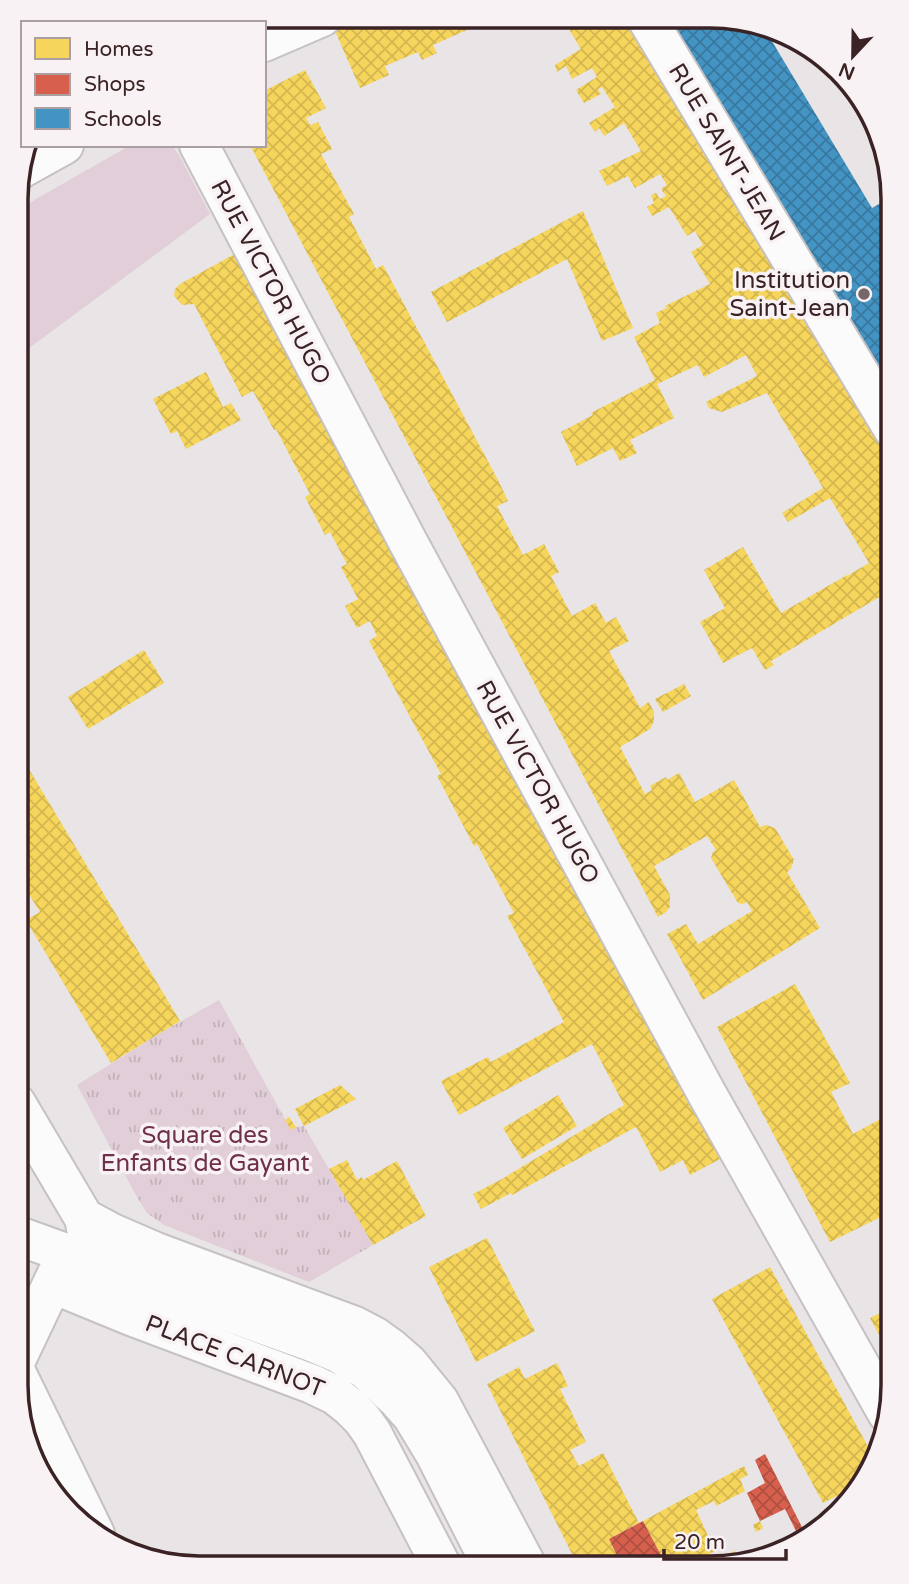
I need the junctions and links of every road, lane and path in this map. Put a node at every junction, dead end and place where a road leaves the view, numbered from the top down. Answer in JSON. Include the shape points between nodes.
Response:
{"nodes":[{"id":1,"x":295,"y":28,"type":"edge"},
{"id":2,"x":652,"y":28,"type":"edge"},
{"id":3,"x":266,"y":41,"type":"edge"},
{"id":4,"x":60,"y":147,"type":"edge"},
{"id":5,"x":200,"y":147,"type":"edge"},
{"id":6,"x":32,"y":163,"type":"edge"},
{"id":7,"x":881,"y":409,"type":"edge"},
{"id":8,"x":28,"y":1123,"type":"edge"},
{"id":9,"x":84,"y":1218,"type":"junction"},
{"id":10,"x":28,"y":1243,"type":"edge"},
{"id":11,"x":71,"y":1266,"type":"junction"},
{"id":12,"x":355,"y":1326,"type":"junction"},
{"id":13,"x":28,"y":1337,"type":"edge"},
{"id":14,"x":366,"y":1370,"type":"junction"},
{"id":15,"x":28,"y":1377,"type":"edge"},
{"id":16,"x":880,"y":1401,"type":"edge"},
{"id":17,"x":388,"y":1464,"type":"junction"},
{"id":18,"x":86,"y":1513,"type":"edge"},
{"id":19,"x":436,"y":1556,"type":"edge"},
{"id":20,"x":487,"y":1556,"type":"edge"},
{"id":21,"x":522,"y":1556,"type":"edge"}],
"edges":[{"from":1,"to":3,"type":"street"},
{"from":2,"to":7,"type":"street","name":"RUE SAINT-JEAN"},
{"from":4,"to":6,"type":"street"},
{"from":5,"to":16,"type":"street","name":"RUE VICTOR HUGO","via":[[461,640]]},
{"from":8,"to":9,"type":"street"},
{"from":9,"to":11,"type":"street"},
{"from":9,"to":12,"type":"street","via":[[156,1252]]},
{"from":10,"to":11,"type":"street"},
{"from":11,"to":13,"type":"street"},
{"from":11,"to":14,"type":"street","via":[[314,1343]]},
{"from":11,"to":17,"type":"street","name":"PLACE CARNOT","via":[[131,1316],[335,1395],[362,1419]]},
{"from":12,"to":14,"type":"street","name":"PLACE CARNOT"},
{"from":12,"to":21,"type":"street","via":[[408,1363],[439,1401]]},
{"from":14,"to":17,"type":"street","name":"PLACE CARNOT"},
{"from":14,"to":20,"type":"street","via":[[422,1432]]},
{"from":15,"to":18,"type":"street"},
{"from":17,"to":19,"type":"street","name":"PLACE CARNOT"}]}
